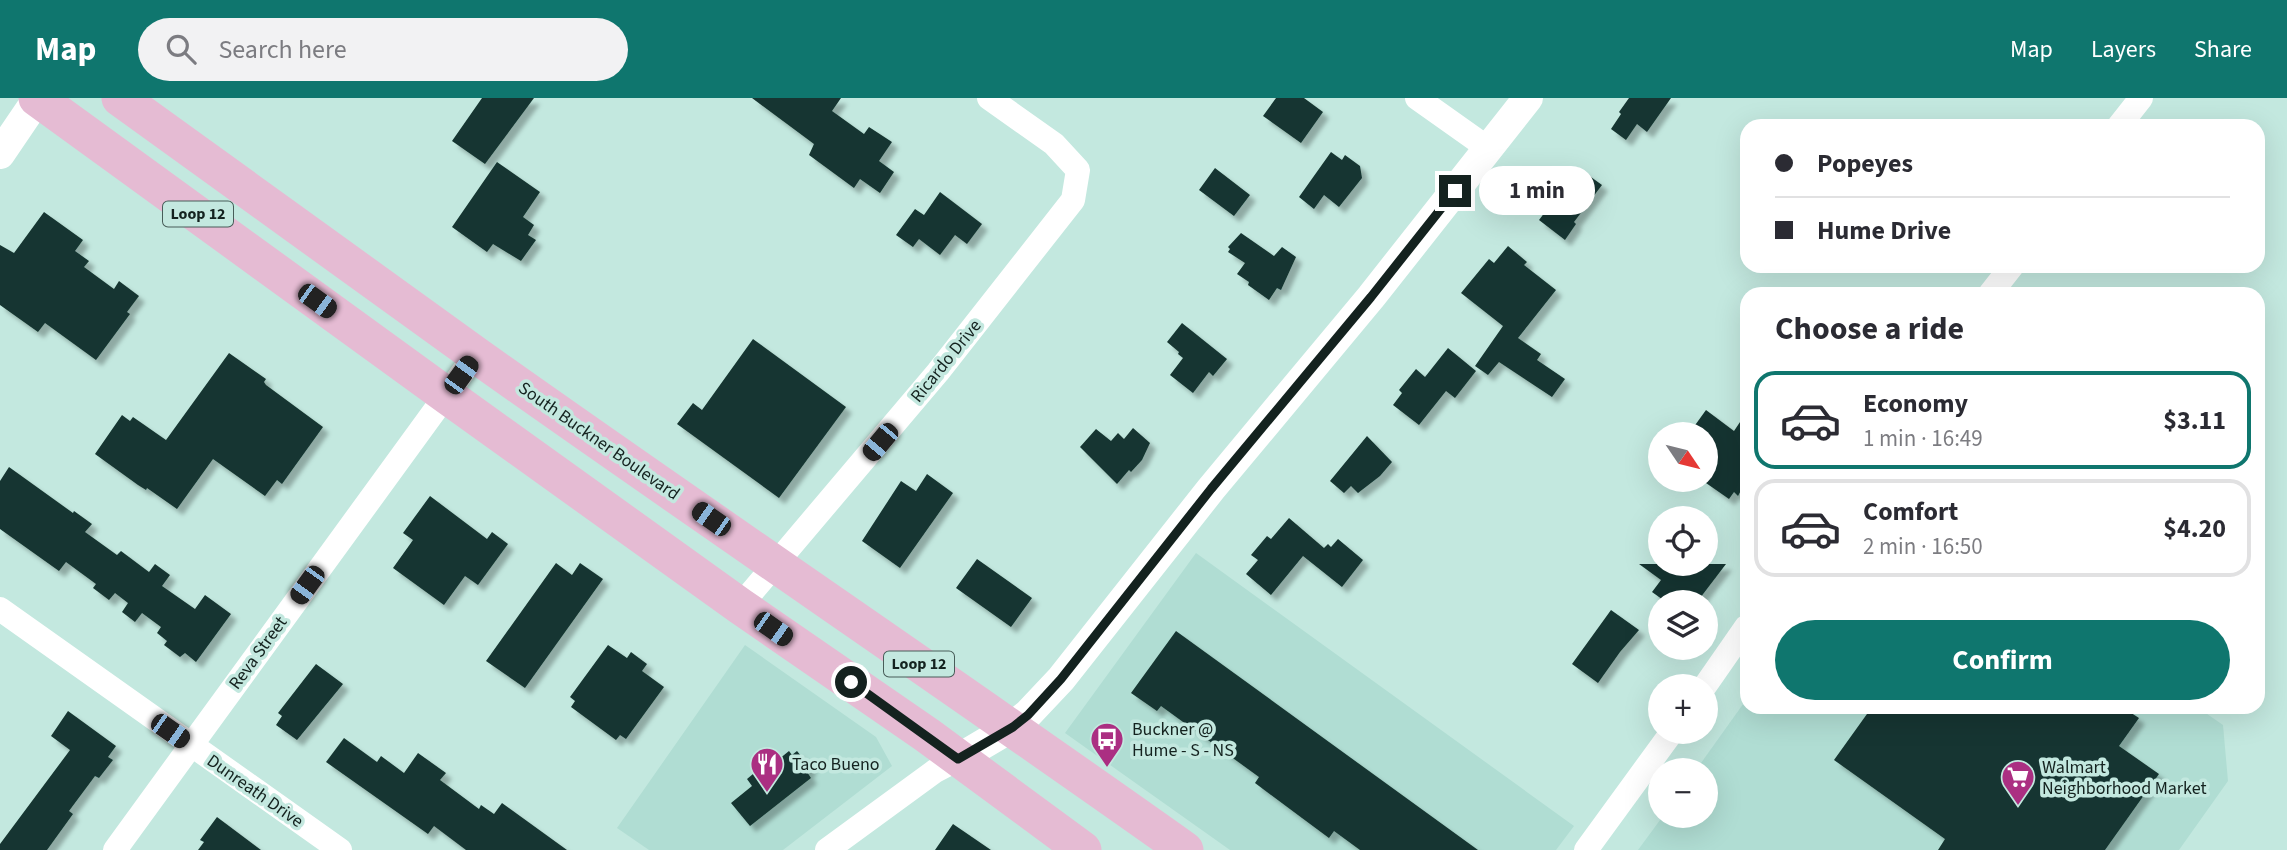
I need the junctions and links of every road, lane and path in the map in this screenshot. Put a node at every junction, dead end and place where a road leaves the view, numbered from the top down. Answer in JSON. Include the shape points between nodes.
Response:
{"nodes":[{"id":1,"x":38,"y":98,"type":"edge"},
{"id":2,"x":120,"y":98,"type":"edge"},
{"id":3,"x":989,"y":98,"type":"edge"},
{"id":4,"x":1418,"y":98,"type":"edge"},
{"id":5,"x":1528,"y":98,"type":"edge"},
{"id":6,"x":2141,"y":98,"type":"edge"},
{"id":7,"x":2124,"y":119,"type":"edge"},
{"id":8,"x":1489,"y":149,"type":"junction"},
{"id":9,"x":0,"y":154,"type":"edge"},
{"id":10,"x":2006,"y":273,"type":"edge"},
{"id":11,"x":1996,"y":287,"type":"edge"},
{"id":12,"x":475,"y":354,"type":"junction"},
{"id":13,"x":446,"y":395,"type":"junction"},
{"id":14,"x":776,"y":564,"type":"junction"},
{"id":15,"x":740,"y":606,"type":"junction"},
{"id":16,"x":0,"y":608,"type":"edge"},
{"id":17,"x":1740,"y":636,"type":"edge"},
{"id":18,"x":1713,"y":674,"type":"edge"},
{"id":19,"x":1013,"y":727,"type":"junction"},
{"id":20,"x":1663,"y":744,"type":"edge"},
{"id":21,"x":190,"y":745,"type":"junction"},
{"id":22,"x":958,"y":759,"type":"junction"},
{"id":23,"x":116,"y":850,"type":"edge"},
{"id":24,"x":340,"y":850,"type":"edge"},
{"id":25,"x":827,"y":850,"type":"edge"},
{"id":26,"x":1083,"y":850,"type":"edge"},
{"id":27,"x":1185,"y":850,"type":"edge"},
{"id":28,"x":1586,"y":850,"type":"edge"}],
"edges":[{"from":1,"to":9,"type":"street"},
{"from":1,"to":13,"type":"main road","number":"Loop 12"},
{"from":2,"to":12,"type":"main road","name":"South Buckner Boulevard","number":"Loop 12"},
{"from":3,"to":14,"type":"street","name":"Ricardo Drive","via":[[1054,144],[1078,170],[1073,201],[938,372]]},
{"from":4,"to":8,"type":"street"},
{"from":5,"to":8,"type":"street"},
{"from":6,"to":7,"type":"street"},
{"from":8,"to":19,"type":"street","via":[[1061,679]]},
{"from":10,"to":11,"type":"street"},
{"from":12,"to":13,"type":"street","name":"Reva Street"},
{"from":12,"to":14,"type":"main road","name":"South Buckner Boulevard","number":"Loop 12"},
{"from":13,"to":15,"type":"main road","number":"Loop 12"},
{"from":13,"to":21,"type":"street","name":"Reva Street"},
{"from":14,"to":15,"type":"street","name":"Ricardo Drive"},
{"from":14,"to":19,"type":"main road","name":"South Buckner Boulevard","number":"Loop 12"},
{"from":15,"to":22,"type":"main road","number":"Loop 12"},
{"from":16,"to":21,"type":"street","name":"Dunreath Drive"},
{"from":17,"to":18,"type":"street"},
{"from":19,"to":22,"type":"street"},
{"from":19,"to":27,"type":"main road","name":"South Buckner Boulevard","number":"Loop 12"},
{"from":20,"to":28,"type":"street"},
{"from":21,"to":23,"type":"street","name":"Reva Street"},
{"from":21,"to":24,"type":"street","name":"Dunreath Drive"},
{"from":22,"to":25,"type":"street"},
{"from":22,"to":26,"type":"main road","number":"Loop 12"}]}
